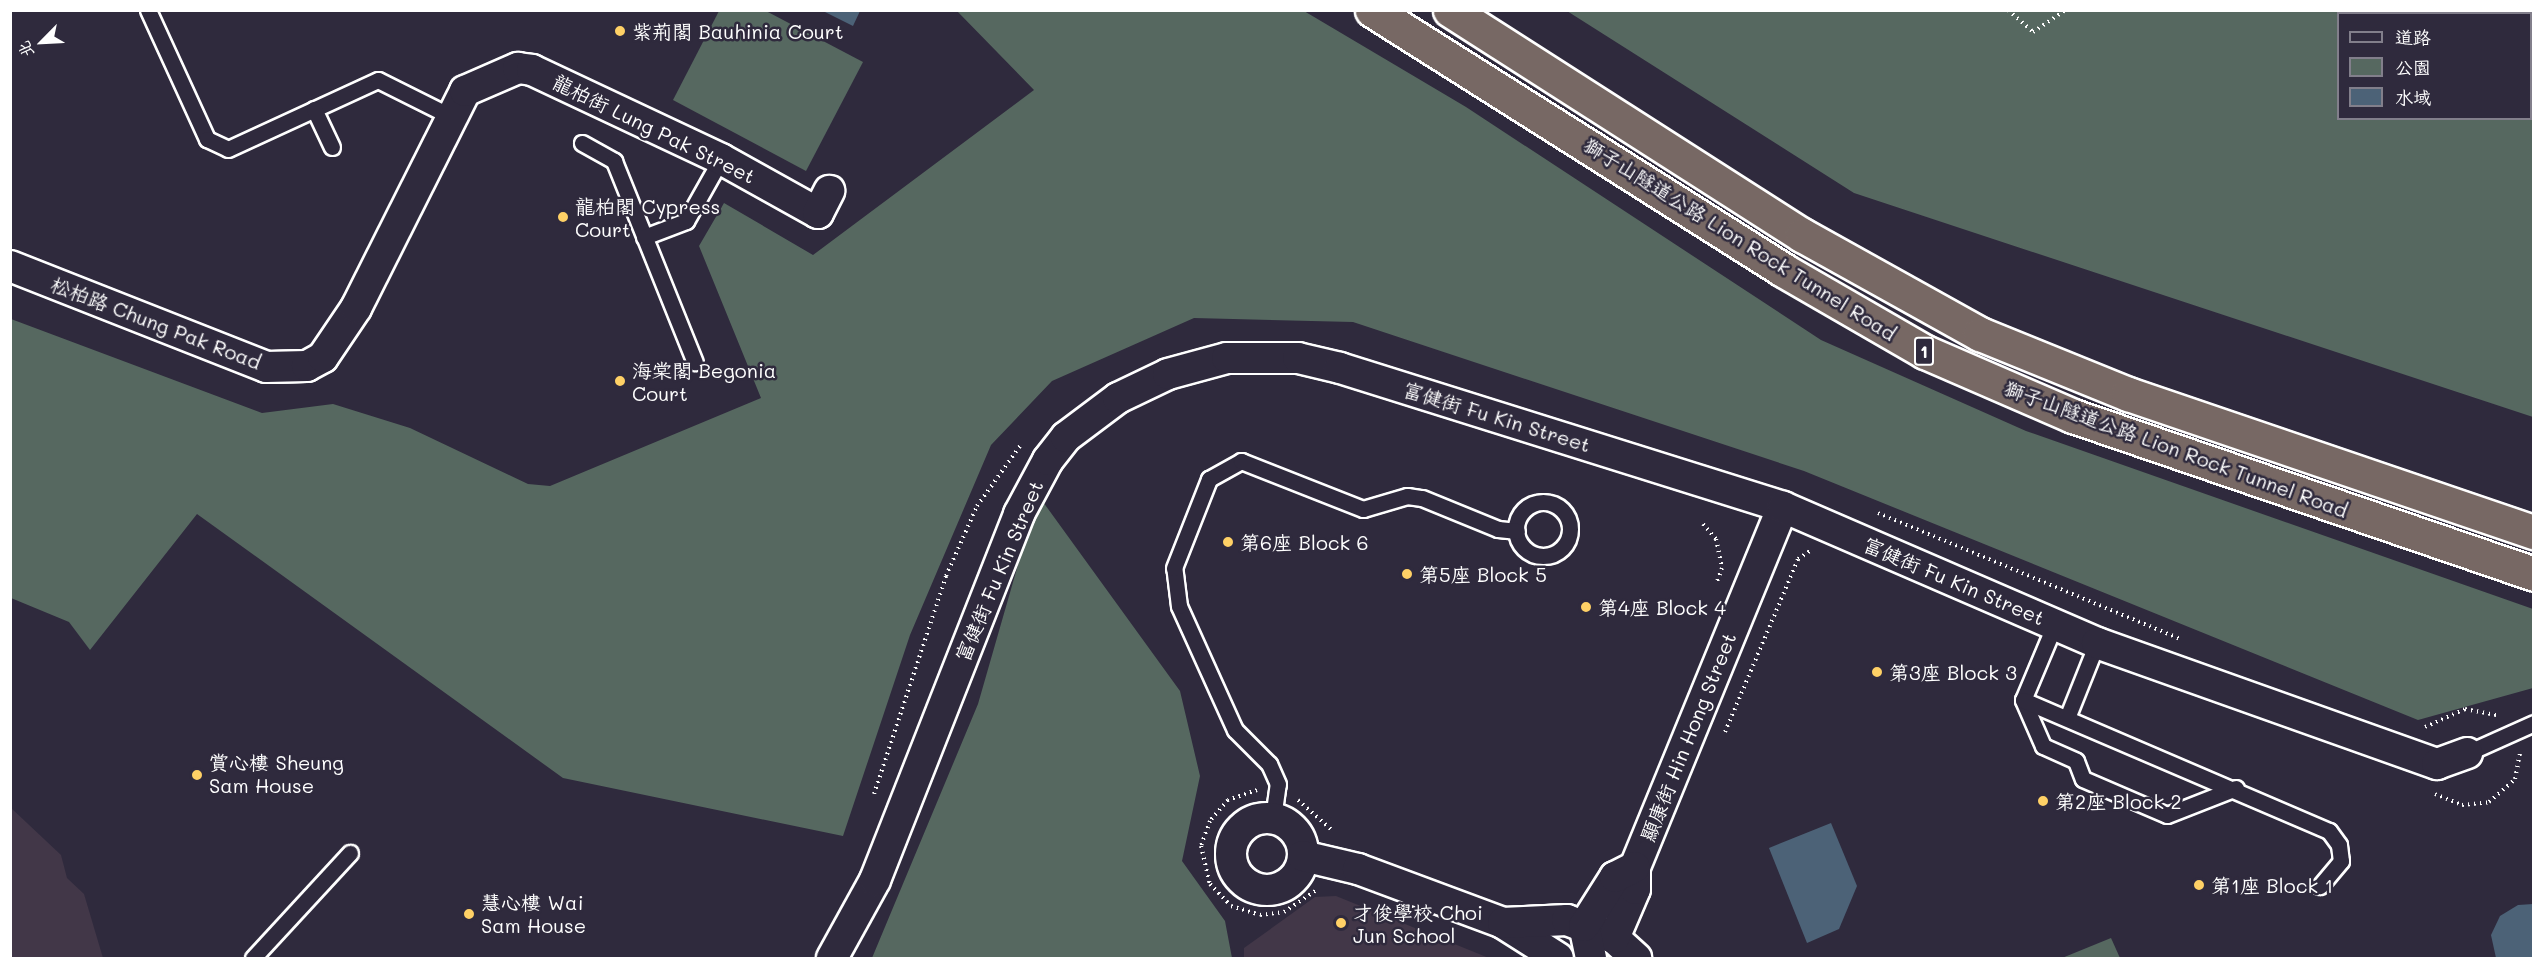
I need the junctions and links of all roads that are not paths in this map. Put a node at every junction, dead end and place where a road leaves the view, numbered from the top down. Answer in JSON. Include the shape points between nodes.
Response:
{"nodes":[{"id":1,"x":148,"y":10,"type":"edge"},
{"id":2,"x":1372,"y":10,"type":"edge"},
{"id":3,"x":1449,"y":10,"type":"edge"},
{"id":4,"x":458,"y":103,"type":"junction"},
{"id":5,"x":314,"y":109,"type":"junction"},
{"id":6,"x":582,"y":143,"type":"dead end"},
{"id":7,"x":332,"y":147,"type":"dead end"},
{"id":8,"x":721,"y":159,"type":"junction"},
{"id":9,"x":829,"y":191,"type":"dead end"},
{"id":10,"x":644,"y":237,"type":"junction"},
{"id":11,"x":10,"y":266,"type":"edge"},
{"id":12,"x":695,"y":362,"type":"dead end"},
{"id":13,"x":1783,"y":507,"type":"junction"},
{"id":14,"x":1517,"y":531,"type":"dead end"},
{"id":15,"x":2534,"y":532,"type":"edge"},
{"id":16,"x":2534,"y":574,"type":"edge"},
{"id":17,"x":2055,"y":624,"type":"junction"},
{"id":18,"x":2097,"y":643,"type":"junction"},
{"id":19,"x":2023,"y":700,"type":"junction"},
{"id":20,"x":2067,"y":718,"type":"junction"},
{"id":21,"x":2534,"y":723,"type":"edge"},
{"id":22,"x":2467,"y":753,"type":"joint"},
{"id":23,"x":2236,"y":788,"type":"junction"},
{"id":24,"x":1273,"y":818,"type":"junction"},
{"id":25,"x":350,"y":853,"type":"dead end"},
{"id":26,"x":1303,"y":856,"type":"junction"},
{"id":27,"x":1635,"y":867,"type":"junction"},
{"id":28,"x":2320,"y":886,"type":"dead end"},
{"id":29,"x":1503,"y":923,"type":"junction"},
{"id":30,"x":1584,"y":926,"type":"junction"},
{"id":31,"x":1614,"y":938,"type":"junction"},
{"id":32,"x":253,"y":958,"type":"edge"},
{"id":33,"x":832,"y":958,"type":"edge"},
{"id":34,"x":1558,"y":958,"type":"edge"},
{"id":35,"x":1591,"y":958,"type":"edge"},
{"id":36,"x":1636,"y":958,"type":"edge"}],
"edges":[{"from":1,"to":5,"type":"lane","via":[[207,139],[228,148]]},
{"from":2,"to":16,"type":"highway","name":"獅子山隧道公路 Lion Rock Tunnel Road","number":"1","via":[[1783,270],[1946,362],[2073,416]]},
{"from":3,"to":15,"type":"highway","name":"獅子山隧道公路 Lion Rock Tunnel Road","number":"1","via":[[1802,235],[1980,334],[2128,394]]},
{"from":4,"to":5,"type":"lane","via":[[378,80]]},
{"from":4,"to":8,"type":"street","name":"龍柏街 Lung Pak Street","via":[[518,68],[532,70]]},
{"from":4,"to":11,"type":"street","name":"松柏路 Chung Pak Road","via":[[356,308],[323,357],[307,366],[266,367]]},
{"from":5,"to":7,"type":"lane"},
{"from":6,"to":10,"type":"lane","via":[[615,161]]},
{"from":8,"to":9,"type":"street","name":"龍柏街 Lung Pak Street","via":[[818,213]]},
{"from":8,"to":10,"type":"lane","via":[[686,221]]},
{"from":10,"to":12,"type":"lane"},
{"from":13,"to":17,"type":"street","name":"富健街 Fu Kin Street"},
{"from":13,"to":27,"type":"street","name":"顯康街 Hin Hong Street"},
{"from":13,"to":33,"type":"street","name":"富健街 Fu Kin Street","via":[[1298,358],[1227,358],[1142,385],[1066,437],[1032,486],[888,851]]},
{"from":14,"to":24,"type":"lane","via":[[1498,529],[1422,498],[1407,496],[1363,509],[1241,461],[1209,479],[1174,568],[1177,596],[1235,730],[1269,765],[1278,784]]},
{"from":17,"to":18,"type":"street","name":"富健街 Fu Kin Street"},
{"from":17,"to":19,"type":"lane"},
{"from":18,"to":20,"type":"lane"},
{"from":18,"to":22,"type":"street","name":"富健街 Fu Kin Street","via":[[2437,764]]},
{"from":19,"to":20,"type":"lane"},
{"from":19,"to":23,"type":"lane","via":[[2043,746],[2076,761],[2083,779],[2167,815]]},
{"from":20,"to":23,"type":"lane"},
{"from":21,"to":22,"type":"lane"},
{"from":23,"to":28,"type":"lane","via":[[2329,831],[2339,845],[2341,861]]},
{"from":24,"to":26,"type":"street","via":[[1292,828]]},
{"from":24,"to":26,"type":"street","via":[[1249,822],[1233,840],[1238,876],[1259,889],[1277,888],[1293,879]]},
{"from":25,"to":32,"type":"lane"},
{"from":26,"to":29,"type":"street","via":[[1358,869]]},
{"from":27,"to":30,"type":"street","name":"顯康街 Hin Hong Street","via":[[1615,877]]},
{"from":27,"to":31,"type":"street","name":"顯康街 Hin Hong Street","via":[[1635,889]]},
{"from":29,"to":30,"type":"street","via":[[1547,919]]},
{"from":29,"to":34,"type":"street"},
{"from":30,"to":31,"type":"street"},
{"from":30,"to":35,"type":"street"},
{"from":31,"to":36,"type":"street"}]}
